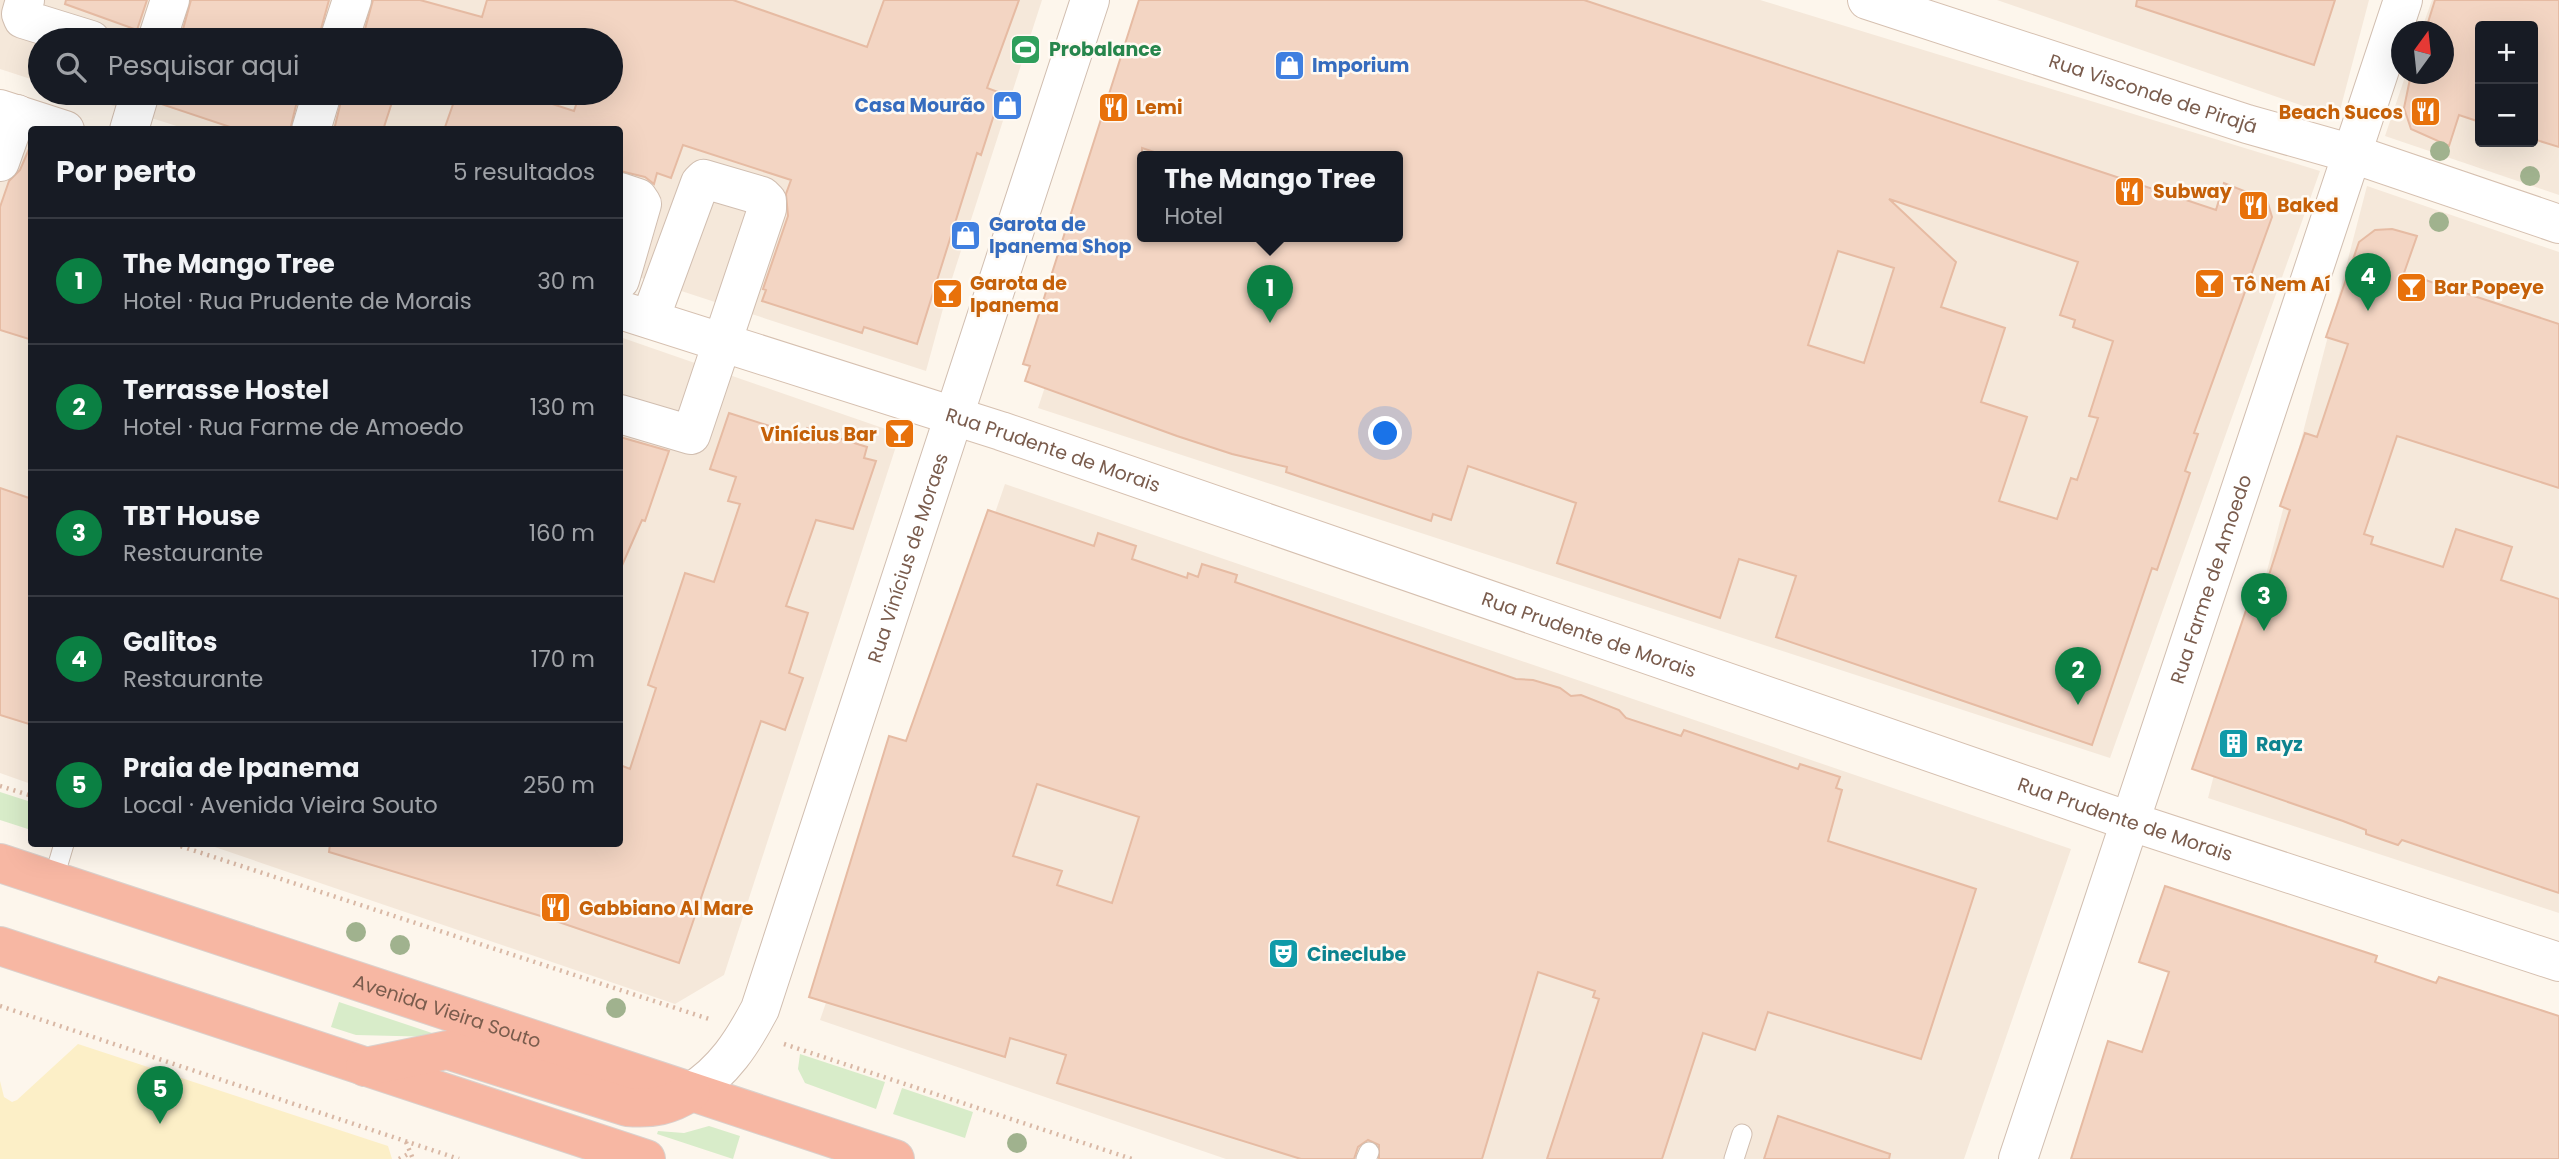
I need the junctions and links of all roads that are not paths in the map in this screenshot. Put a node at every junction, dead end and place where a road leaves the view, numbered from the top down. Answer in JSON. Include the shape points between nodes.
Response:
{"nodes":[{"id":1,"x":25,"y":0,"type":"edge"},
{"id":2,"x":170,"y":0,"type":"edge"},
{"id":3,"x":352,"y":0,"type":"edge"},
{"id":4,"x":1090,"y":0,"type":"edge"},
{"id":5,"x":1867,"y":0,"type":"edge"},
{"id":6,"x":2403,"y":0,"type":"edge"},
{"id":7,"x":52,"y":28,"type":"edge"},
{"id":8,"x":161,"y":28,"type":"edge"},
{"id":9,"x":343,"y":28,"type":"edge"},
{"id":10,"x":136,"y":105,"type":"edge"},
{"id":11,"x":318,"y":105,"type":"edge"},
{"id":12,"x":8,"y":111,"type":"edge"},
{"id":13,"x":53,"y":126,"type":"edge"},
{"id":14,"x":130,"y":126,"type":"edge"},
{"id":15,"x":312,"y":126,"type":"edge"},
{"id":16,"x":2353,"y":154,"type":"junction"},
{"id":17,"x":0,"y":162,"type":"edge"},
{"id":18,"x":623,"y":193,"type":"edge"},
{"id":19,"x":2559,"y":224,"type":"edge"},
{"id":20,"x":623,"y":270,"type":"edge"},
{"id":21,"x":635,"y":315,"type":"edge"},
{"id":22,"x":723,"y":343,"type":"junction"},
{"id":23,"x":623,"y":415,"type":"edge"},
{"id":24,"x":952,"y":417,"type":"junction"},
{"id":25,"x":2129,"y":821,"type":"junction"},
{"id":26,"x":63,"y":847,"type":"edge"},
{"id":27,"x":0,"y":863,"type":"edge"},
{"id":28,"x":52,"y":881,"type":"junction"},
{"id":29,"x":0,"y":946,"type":"edge"},
{"id":30,"x":2559,"y":962,"type":"edge"},
{"id":31,"x":363,"y":1067,"type":"junction"},
{"id":32,"x":691,"y":1091,"type":"junction"},
{"id":33,"x":1742,"y":1134,"type":"dead end"},
{"id":34,"x":646,"y":1159,"type":"edge"},
{"id":35,"x":895,"y":1159,"type":"edge"},
{"id":36,"x":1734,"y":1159,"type":"edge"},
{"id":37,"x":2018,"y":1159,"type":"edge"}],
"edges":[{"from":1,"to":7,"type":"street","via":[[23,19]]},
{"from":2,"to":8,"type":"street"},
{"from":3,"to":9,"type":"street"},
{"from":4,"to":24,"type":"street","name":"Rua Vinícius de Moraes"},
{"from":5,"to":16,"type":"street","name":"Rua Visconde de Pirajá"},
{"from":6,"to":16,"type":"street","name":"Rua Farme de Amoedo"},
{"from":10,"to":14,"type":"street"},
{"from":11,"to":15,"type":"street"},
{"from":12,"to":13,"type":"street"},
{"from":12,"to":17,"type":"street"},
{"from":16,"to":19,"type":"street","name":"Rua Visconde de Pirajá"},
{"from":16,"to":25,"type":"street","name":"Rua Farme de Amoedo"},
{"from":18,"to":20,"type":"street","via":[[642,204]]},
{"from":21,"to":22,"type":"street","name":"Rua Prudente de Morais"},
{"from":21,"to":22,"type":"street","via":[[704,179],[762,196],[767,209]]},
{"from":22,"to":23,"type":"street","via":[[691,435]]},
{"from":22,"to":24,"type":"street","name":"Rua Prudente de Morais"},
{"from":24,"to":25,"type":"street","name":"Rua Prudente de Morais"},
{"from":24,"to":32,"type":"street","name":"Rua Vinícius de Moraes","via":[[760,1009],[740,1047],[709,1080]]},
{"from":25,"to":30,"type":"street","name":"Rua Prudente de Morais"},
{"from":25,"to":37,"type":"street","name":"Rua Farme de Amoedo"},
{"from":26,"to":28,"type":"lane"},
{"from":27,"to":28,"type":"highway","name":"Avenida Vieira Souto"},
{"from":28,"to":32,"type":"highway","name":"Avenida Vieira Souto"},
{"from":29,"to":31,"type":"highway"},
{"from":31,"to":32,"type":"highway","via":[[447,1051],[627,1107],[653,1109]]},
{"from":31,"to":34,"type":"highway"},
{"from":32,"to":35,"type":"highway","name":"Avenida Vieira Souto"},
{"from":33,"to":36,"type":"lane"}]}
